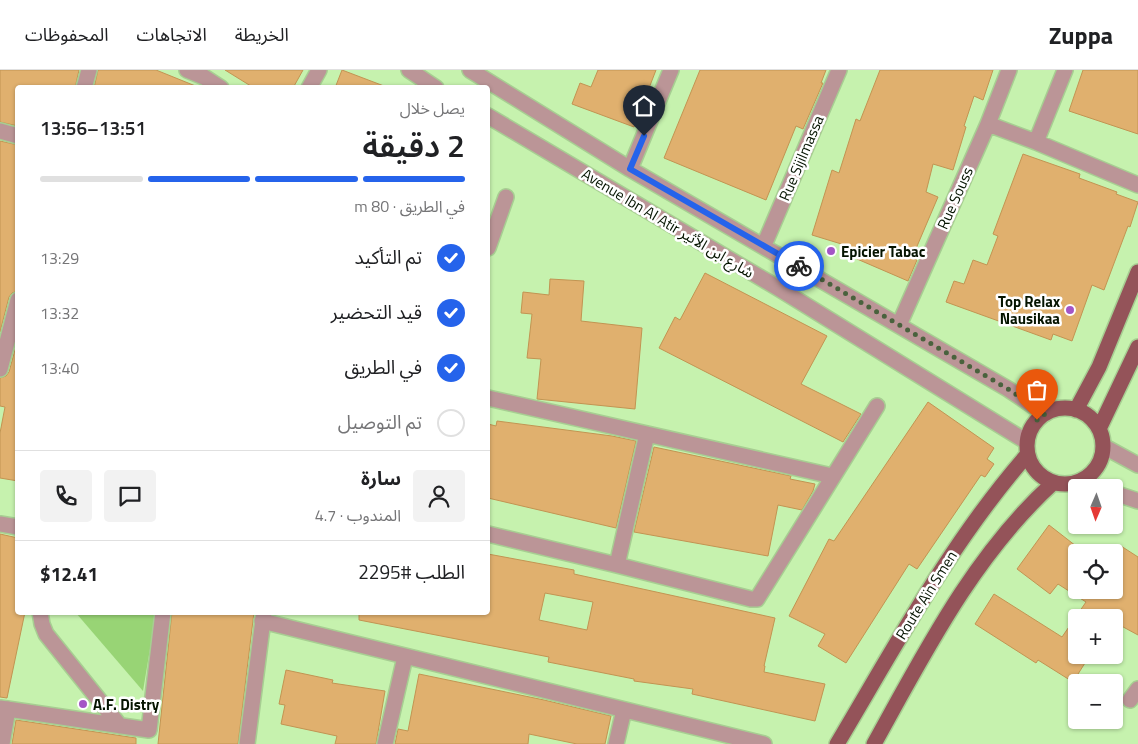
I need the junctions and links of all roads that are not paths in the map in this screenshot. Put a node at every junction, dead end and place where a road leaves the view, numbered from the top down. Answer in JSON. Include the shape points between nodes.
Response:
{"nodes":[{"id":1,"x":89,"y":70,"type":"edge"},
{"id":2,"x":187,"y":70,"type":"edge"},
{"id":3,"x":319,"y":70,"type":"edge"},
{"id":4,"x":409,"y":70,"type":"edge"},
{"id":5,"x":470,"y":70,"type":"edge"},
{"id":6,"x":671,"y":70,"type":"edge"},
{"id":7,"x":839,"y":70,"type":"edge"},
{"id":8,"x":1009,"y":70,"type":"edge"},
{"id":9,"x":1065,"y":70,"type":"edge"},
{"id":10,"x":203,"y":78,"type":"edge"},
{"id":11,"x":85,"y":85,"type":"edge"},
{"id":12,"x":216,"y":85,"type":"edge"},
{"id":13,"x":310,"y":85,"type":"edge"},
{"id":14,"x":432,"y":85,"type":"edge"},
{"id":15,"x":490,"y":117,"type":"edge"},
{"id":16,"x":988,"y":124,"type":"junction"},
{"id":17,"x":0,"y":131,"type":"edge"},
{"id":18,"x":15,"y":135,"type":"edge"},
{"id":19,"x":1036,"y":142,"type":"junction"},
{"id":20,"x":630,"y":169,"type":"junction"},
{"id":21,"x":1138,"y":185,"type":"edge"},
{"id":22,"x":506,"y":197,"type":"dead end"},
{"id":23,"x":490,"y":242,"type":"edge"},
{"id":24,"x":764,"y":245,"type":"junction"},
{"id":25,"x":1138,"y":272,"type":"edge"},
{"id":26,"x":15,"y":312,"type":"edge"},
{"id":27,"x":898,"y":325,"type":"junction"},
{"id":28,"x":1138,"y":347,"type":"edge"},
{"id":29,"x":0,"y":369,"type":"edge"},
{"id":30,"x":490,"y":398,"type":"edge"},
{"id":31,"x":877,"y":406,"type":"dead end"},
{"id":32,"x":1076,"y":410,"type":"junction"},
{"id":33,"x":1045,"y":414,"type":"junction"},
{"id":34,"x":1099,"y":429,"type":"junction"},
{"id":35,"x":647,"y":434,"type":"junction"},
{"id":36,"x":1103,"y":446,"type":"junction"},
{"id":37,"x":1027,"y":448,"type":"junction"},
{"id":38,"x":1138,"y":465,"type":"edge"},
{"id":39,"x":832,"y":476,"type":"junction"},
{"id":40,"x":1083,"y":479,"type":"edge"},
{"id":41,"x":1053,"y":483,"type":"junction"},
{"id":42,"x":1068,"y":484,"type":"edge"},
{"id":43,"x":1123,"y":496,"type":"edge"},
{"id":44,"x":1138,"y":501,"type":"edge"},
{"id":45,"x":0,"y":524,"type":"edge"},
{"id":46,"x":15,"y":526,"type":"edge"},
{"id":47,"x":490,"y":534,"type":"edge"},
{"id":48,"x":617,"y":565,"type":"junction"},
{"id":49,"x":40,"y":615,"type":"edge"},
{"id":50,"x":163,"y":615,"type":"edge"},
{"id":51,"x":263,"y":617,"type":"edge"},
{"id":52,"x":405,"y":657,"type":"junction"},
{"id":53,"x":4,"y":709,"type":"edge"},
{"id":54,"x":624,"y":710,"type":"junction"},
{"id":55,"x":120,"y":726,"type":"junction"},
{"id":56,"x":2,"y":744,"type":"edge"},
{"id":57,"x":247,"y":744,"type":"edge"},
{"id":58,"x":385,"y":744,"type":"edge"},
{"id":59,"x":616,"y":744,"type":"edge"},
{"id":60,"x":764,"y":744,"type":"edge"},
{"id":61,"x":837,"y":744,"type":"edge"},
{"id":62,"x":874,"y":744,"type":"edge"}],
"edges":[{"from":1,"to":11,"type":"street"},
{"from":2,"to":10,"type":"street"},
{"from":3,"to":13,"type":"street"},
{"from":4,"to":14,"type":"street"},
{"from":5,"to":20,"type":"street","name":"Avenue Ibn Al Atir شارع ابن الأثير"},
{"from":6,"to":20,"type":"street"},
{"from":7,"to":24,"type":"street","name":"Rue Sijilmassa"},
{"from":8,"to":16,"type":"street","name":"Rue Souss"},
{"from":9,"to":19,"type":"street"},
{"from":10,"to":12,"type":"street"},
{"from":15,"to":37,"type":"street","name":"Avenue Ibn Al Atir شارع ابن الأثير","via":[[778,288]]},
{"from":16,"to":19,"type":"street"},
{"from":16,"to":27,"type":"street","name":"Rue Souss"},
{"from":17,"to":18,"type":"street"},
{"from":19,"to":21,"type":"street"},
{"from":20,"to":24,"type":"street","name":"Avenue Ibn Al Atir شارع ابن الأثير"},
{"from":22,"to":23,"type":"street"},
{"from":24,"to":27,"type":"street","name":"Avenue Ibn Al Atir شارع ابن الأثير"},
{"from":25,"to":32,"type":"main road","via":[[1099,367]]},
{"from":26,"to":29,"type":"street"},
{"from":27,"to":33,"type":"street","name":"Avenue Ibn Al Atir شارع ابن الأثير"},
{"from":28,"to":34,"type":"main road"},
{"from":30,"to":35,"type":"street"},
{"from":31,"to":39,"type":"street"},
{"from":32,"to":33,"type":"main road","via":[[1062,408]]},
{"from":32,"to":34,"type":"main road","via":[[1088,416]]},
{"from":33,"to":37,"type":"main road","via":[[1033,425]]},
{"from":34,"to":36,"type":"main road"},
{"from":35,"to":39,"type":"street"},
{"from":35,"to":48,"type":"street"},
{"from":36,"to":38,"type":"street"},
{"from":36,"to":40,"type":"main road","via":[[1097,467]]},
{"from":37,"to":41,"type":"main road","via":[[1035,470]]},
{"from":37,"to":61,"type":"main road","name":"Route Aïn Smen","via":[[949,557]]},
{"from":39,"to":48,"type":"street","via":[[757,599]]},
{"from":41,"to":42,"type":"main road"},
{"from":41,"to":62,"type":"main road","name":"Route Aïn Smen","via":[[1006,532],[974,574],[938,628]]},
{"from":43,"to":44,"type":"street"},
{"from":45,"to":46,"type":"street"},
{"from":47,"to":48,"type":"street"},
{"from":49,"to":55,"type":"street","via":[[46,634]]},
{"from":50,"to":55,"type":"street","via":[[149,730]]},
{"from":51,"to":52,"type":"street"},
{"from":51,"to":57,"type":"street"},
{"from":52,"to":54,"type":"street"},
{"from":52,"to":58,"type":"street"},
{"from":53,"to":55,"type":"street"},
{"from":53,"to":56,"type":"street"},
{"from":54,"to":59,"type":"street"},
{"from":54,"to":60,"type":"street"}]}
